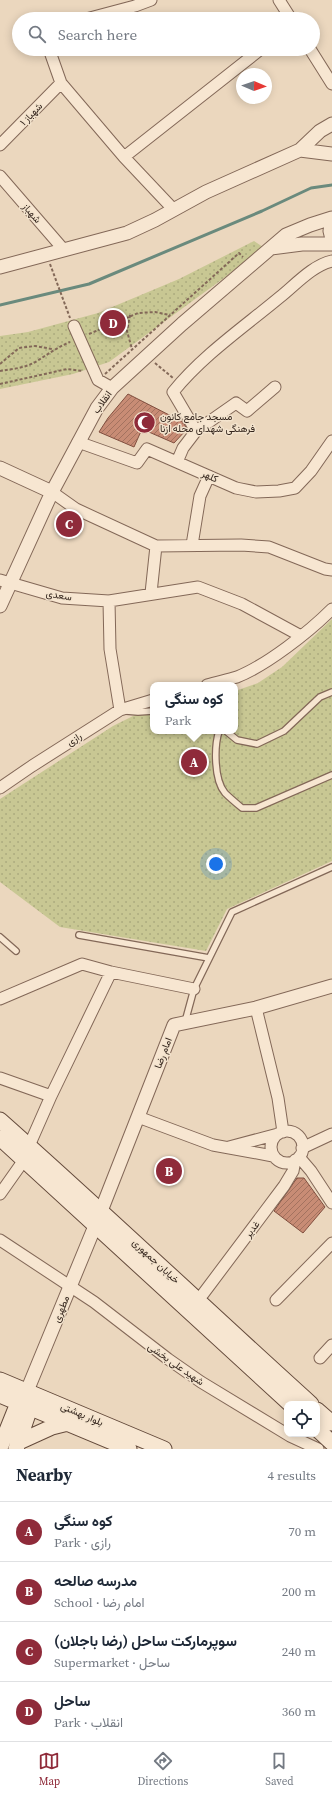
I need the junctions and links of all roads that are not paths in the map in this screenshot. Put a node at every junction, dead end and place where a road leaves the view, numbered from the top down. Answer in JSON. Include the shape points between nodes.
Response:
{"nodes":[{"id":1,"x":151,"y":0,"type":"edge"},
{"id":2,"x":279,"y":0,"type":"edge"},
{"id":3,"x":112,"y":12,"type":"edge"},
{"id":4,"x":287,"y":12,"type":"edge"},
{"id":5,"x":51,"y":56,"type":"edge"},
{"id":6,"x":252,"y":56,"type":"edge"},
{"id":7,"x":314,"y":56,"type":"edge"},
{"id":8,"x":61,"y":83,"type":"junction"},
{"id":9,"x":332,"y":84,"type":"edge"},
{"id":10,"x":332,"y":124,"type":"edge"},
{"id":11,"x":320,"y":131,"type":"junction"},
{"id":12,"x":0,"y":145,"type":"edge"},
{"id":13,"x":300,"y":150,"type":"junction"},
{"id":14,"x":124,"y":157,"type":"junction"},
{"id":15,"x":331,"y":157,"type":"edge"},
{"id":16,"x":0,"y":176,"type":"edge"},
{"id":17,"x":174,"y":210,"type":"junction"},
{"id":18,"x":332,"y":218,"type":"edge"},
{"id":19,"x":332,"y":222,"type":"edge"},
{"id":20,"x":332,"y":239,"type":"edge"},
{"id":21,"x":332,"y":244,"type":"edge"},
{"id":22,"x":271,"y":248,"type":"junction"},
{"id":23,"x":64,"y":250,"type":"junction"},
{"id":24,"x":332,"y":261,"type":"edge"},
{"id":25,"x":0,"y":267,"type":"edge"},
{"id":26,"x":74,"y":326,"type":"road end"},
{"id":27,"x":275,"y":387,"type":"dead end"},
{"id":28,"x":112,"y":388,"type":"junction"},
{"id":29,"x":196,"y":431,"type":"junction"},
{"id":30,"x":332,"y":441,"type":"edge"},
{"id":31,"x":78,"y":442,"type":"junction"},
{"id":32,"x":177,"y":462,"type":"junction"},
{"id":33,"x":0,"y":468,"type":"edge"},
{"id":34,"x":209,"y":476,"type":"junction"},
{"id":35,"x":52,"y":492,"type":"junction"},
{"id":36,"x":192,"y":545,"type":"junction"},
{"id":37,"x":156,"y":546,"type":"junction"},
{"id":38,"x":332,"y":570,"type":"edge"},
{"id":39,"x":5,"y":582,"type":"edge"},
{"id":40,"x":151,"y":593,"type":"junction"},
{"id":41,"x":109,"y":601,"type":"junction"},
{"id":42,"x":0,"y":606,"type":"edge"},
{"id":43,"x":332,"y":609,"type":"edge"},
{"id":44,"x":302,"y":636,"type":"junction"},
{"id":45,"x":217,"y":682,"type":"edge"},
{"id":46,"x":332,"y":692,"type":"edge"},
{"id":47,"x":150,"y":701,"type":"edge"},
{"id":48,"x":120,"y":710,"type":"junction"},
{"id":49,"x":150,"y":711,"type":"edge"},
{"id":50,"x":218,"y":734,"type":"edge"},
{"id":51,"x":230,"y":734,"type":"edge"},
{"id":52,"x":332,"y":775,"type":"edge"},
{"id":53,"x":0,"y":788,"type":"edge"},
{"id":54,"x":332,"y":868,"type":"edge"},
{"id":55,"x":79,"y":935,"type":"dead end"},
{"id":56,"x":0,"y":937,"type":"edge"},
{"id":57,"x":16,"y":951,"type":"dead end"},
{"id":58,"x":209,"y":958,"type":"junction"},
{"id":59,"x":111,"y":972,"type":"junction"},
{"id":60,"x":332,"y":986,"type":"edge"},
{"id":61,"x":194,"y":989,"type":"junction"},
{"id":62,"x":0,"y":999,"type":"edge"},
{"id":63,"x":256,"y":1008,"type":"junction"},
{"id":64,"x":185,"y":1023,"type":"junction"},
{"id":65,"x":0,"y":1078,"type":"edge"},
{"id":66,"x":50,"y":1096,"type":"junction"},
{"id":67,"x":138,"y":1117,"type":"junction"},
{"id":68,"x":0,"y":1120,"type":"edge"},
{"id":69,"x":280,"y":1132,"type":"junction"},
{"id":70,"x":332,"y":1134,"type":"edge"},
{"id":71,"x":0,"y":1138,"type":"edge"},
{"id":72,"x":225,"y":1148,"type":"junction"},
{"id":73,"x":27,"y":1153,"type":"junction"},
{"id":74,"x":299,"y":1155,"type":"junction"},
{"id":75,"x":273,"y":1156,"type":"junction"},
{"id":76,"x":0,"y":1194,"type":"edge"},
{"id":77,"x":332,"y":1203,"type":"edge"},
{"id":78,"x":101,"y":1211,"type":"junction"},
{"id":79,"x":95,"y":1226,"type":"junction"},
{"id":80,"x":0,"y":1240,"type":"edge"},
{"id":81,"x":332,"y":1243,"type":"edge"},
{"id":82,"x":71,"y":1285,"type":"junction"},
{"id":83,"x":203,"y":1294,"type":"dead end"},
{"id":84,"x":276,"y":1300,"type":"dead end"},
{"id":85,"x":332,"y":1345,"type":"edge"},
{"id":86,"x":320,"y":1358,"type":"dead end"},
{"id":87,"x":0,"y":1380,"type":"edge"},
{"id":88,"x":27,"y":1391,"type":"junction"},
{"id":89,"x":0,"y":1395,"type":"edge"},
{"id":90,"x":287,"y":1401,"type":"edge"},
{"id":91,"x":308,"y":1401,"type":"edge"},
{"id":92,"x":24,"y":1406,"type":"junction"},
{"id":93,"x":320,"y":1413,"type":"edge"},
{"id":94,"x":68,"y":1423,"type":"junction"},
{"id":95,"x":332,"y":1423,"type":"edge"},
{"id":96,"x":4,"y":1427,"type":"edge"},
{"id":97,"x":320,"y":1433,"type":"edge"},
{"id":98,"x":329,"y":1444,"type":"edge"},
{"id":99,"x":17,"y":1445,"type":"edge"},
{"id":100,"x":0,"y":1448,"type":"edge"},
{"id":101,"x":129,"y":1449,"type":"edge"},
{"id":102,"x":164,"y":1449,"type":"edge"},
{"id":103,"x":318,"y":1449,"type":"edge"}],
"edges":[{"from":1,"to":3,"type":"street"},
{"from":2,"to":4,"type":"street"},
{"from":5,"to":8,"type":"street"},
{"from":6,"to":14,"type":"street"},
{"from":7,"to":9,"type":"street"},
{"from":8,"to":12,"type":"street","name":"شهباز ۱"},
{"from":8,"to":14,"type":"street"},
{"from":10,"to":11,"type":"street"},
{"from":11,"to":13,"type":"street"},
{"from":11,"to":15,"type":"street"},
{"from":13,"to":15,"type":"street"},
{"from":13,"to":17,"type":"street","via":[[206,192]]},
{"from":14,"to":17,"type":"street"},
{"from":16,"to":23,"type":"street","name":"شهباز"},
{"from":17,"to":23,"type":"street","via":[[126,233]]},
{"from":18,"to":22,"type":"street","name":"انقلاب","via":[[286,235]]},
{"from":19,"to":20,"type":"street"},
{"from":21,"to":22,"type":"street"},
{"from":22,"to":28,"type":"street","name":"انقلاب"},
{"from":23,"to":25,"type":"street"},
{"from":24,"to":29,"type":"street","via":[[324,263],[230,338],[186,377],[174,392]]},
{"from":26,"to":28,"type":"street","via":[[96,376]]},
{"from":27,"to":29,"type":"street","via":[[247,411],[236,403]]},
{"from":28,"to":31,"type":"street","name":"انقلاب","via":[[96,408]]},
{"from":29,"to":32,"type":"street","via":[[183,448]]},
{"from":30,"to":34,"type":"street","name":"کلهر","via":[[296,488],[256,492],[236,488]]},
{"from":31,"to":32,"type":"street","name":"کلهر","via":[[137,463],[147,449]]},
{"from":31,"to":35,"type":"street","name":"انقلاب"},
{"from":32,"to":34,"type":"street","name":"کلهر"},
{"from":33,"to":35,"type":"street"},
{"from":34,"to":36,"type":"street","via":[[200,496]]},
{"from":35,"to":37,"type":"street","via":[[76,509]]},
{"from":35,"to":39,"type":"street","name":"انقلاب"},
{"from":36,"to":37,"type":"street"},
{"from":36,"to":38,"type":"street","via":[[242,544],[268,547]]},
{"from":37,"to":40,"type":"street"},
{"from":39,"to":41,"type":"street","name":"سعدی","via":[[62,598]]},
{"from":39,"to":42,"type":"street","name":"انقلاب"},
{"from":40,"to":41,"type":"street","name":"سعدی"},
{"from":40,"to":44,"type":"street","name":"سعدی","via":[[198,587],[242,604]]},
{"from":41,"to":48,"type":"street","via":[[110,649]]},
{"from":43,"to":44,"type":"street"},
{"from":44,"to":45,"type":"street","via":[[266,661],[237,676]]},
{"from":46,"to":51,"type":"lane","via":[[320,697],[284,732],[257,744],[237,740]]},
{"from":47,"to":48,"type":"street","name":"رازی"},
{"from":48,"to":49,"type":"lane"},
{"from":48,"to":53,"type":"street","name":"رازی"},
{"from":50,"to":52,"type":"lane","via":[[217,776],[224,792],[242,808],[256,808]]},
{"from":54,"to":58,"type":"lane","via":[[232,912]]},
{"from":55,"to":58,"type":"lane"},
{"from":56,"to":57,"type":"lane"},
{"from":58,"to":61,"type":"lane"},
{"from":59,"to":61,"type":"street"},
{"from":59,"to":62,"type":"street","via":[[82,964]]},
{"from":59,"to":66,"type":"street"},
{"from":60,"to":63,"type":"street","name":"امام رضا"},
{"from":61,"to":64,"type":"lane"},
{"from":63,"to":64,"type":"street","name":"امام رضا"},
{"from":63,"to":69,"type":"street","via":[[278,1098]]},
{"from":64,"to":67,"type":"street","name":"امام رضا","via":[[174,1025]]},
{"from":65,"to":66,"type":"street"},
{"from":66,"to":73,"type":"street"},
{"from":67,"to":72,"type":"street"},
{"from":67,"to":78,"type":"street","name":"امام رضا"},
{"from":68,"to":73,"type":"main road","name":"خیابان جمهوری"},
{"from":69,"to":72,"type":"street"},
{"from":69,"to":74,"type":"street","via":[[288,1131],[297,1135],[302,1143]]},
{"from":69,"to":75,"type":"street","via":[[272,1141]]},
{"from":70,"to":74,"type":"street"},
{"from":71,"to":73,"type":"main road","name":"خیابان جمهوری"},
{"from":72,"to":75,"type":"street"},
{"from":73,"to":76,"type":"street"},
{"from":73,"to":78,"type":"main road","name":"خیابان جمهوری"},
{"from":73,"to":79,"type":"main road","name":"خیابان جمهوری"},
{"from":74,"to":75,"type":"street","via":[[286,1163]]},
{"from":74,"to":77,"type":"street"},
{"from":74,"to":83,"type":"street","name":"غدیر","via":[[284,1186]]},
{"from":78,"to":79,"type":"main road"},
{"from":78,"to":91,"type":"main road","name":"خیابان جمهوری"},
{"from":79,"to":82,"type":"street","name":"مطهری"},
{"from":79,"to":90,"type":"main road","name":"خیابان جمهوری"},
{"from":80,"to":82,"type":"street","name":"شهید علی بخشی"},
{"from":81,"to":84,"type":"street"},
{"from":82,"to":88,"type":"street","name":"مطهری"},
{"from":82,"to":103,"type":"street","name":"شهید علی بخشی","via":[[201,1382],[290,1436]]},
{"from":85,"to":86,"type":"street"},
{"from":87,"to":88,"type":"main road","name":"بلوار بهشتی"},
{"from":88,"to":92,"type":"main road"},
{"from":88,"to":102,"type":"main road","name":"بلوار بهشتی"},
{"from":89,"to":92,"type":"main road","name":"بلوار بهشتی"},
{"from":92,"to":94,"type":"main road","name":"بلوار بهشتی"},
{"from":92,"to":96,"type":"main road"},
{"from":92,"to":99,"type":"main road"},
{"from":93,"to":95,"type":"main road"},
{"from":94,"to":99,"type":"main road","via":[[52,1426]]},
{"from":94,"to":101,"type":"main road","name":"بلوار بهشتی"},
{"from":96,"to":100,"type":"main road"},
{"from":97,"to":98,"type":"main road"}]}
